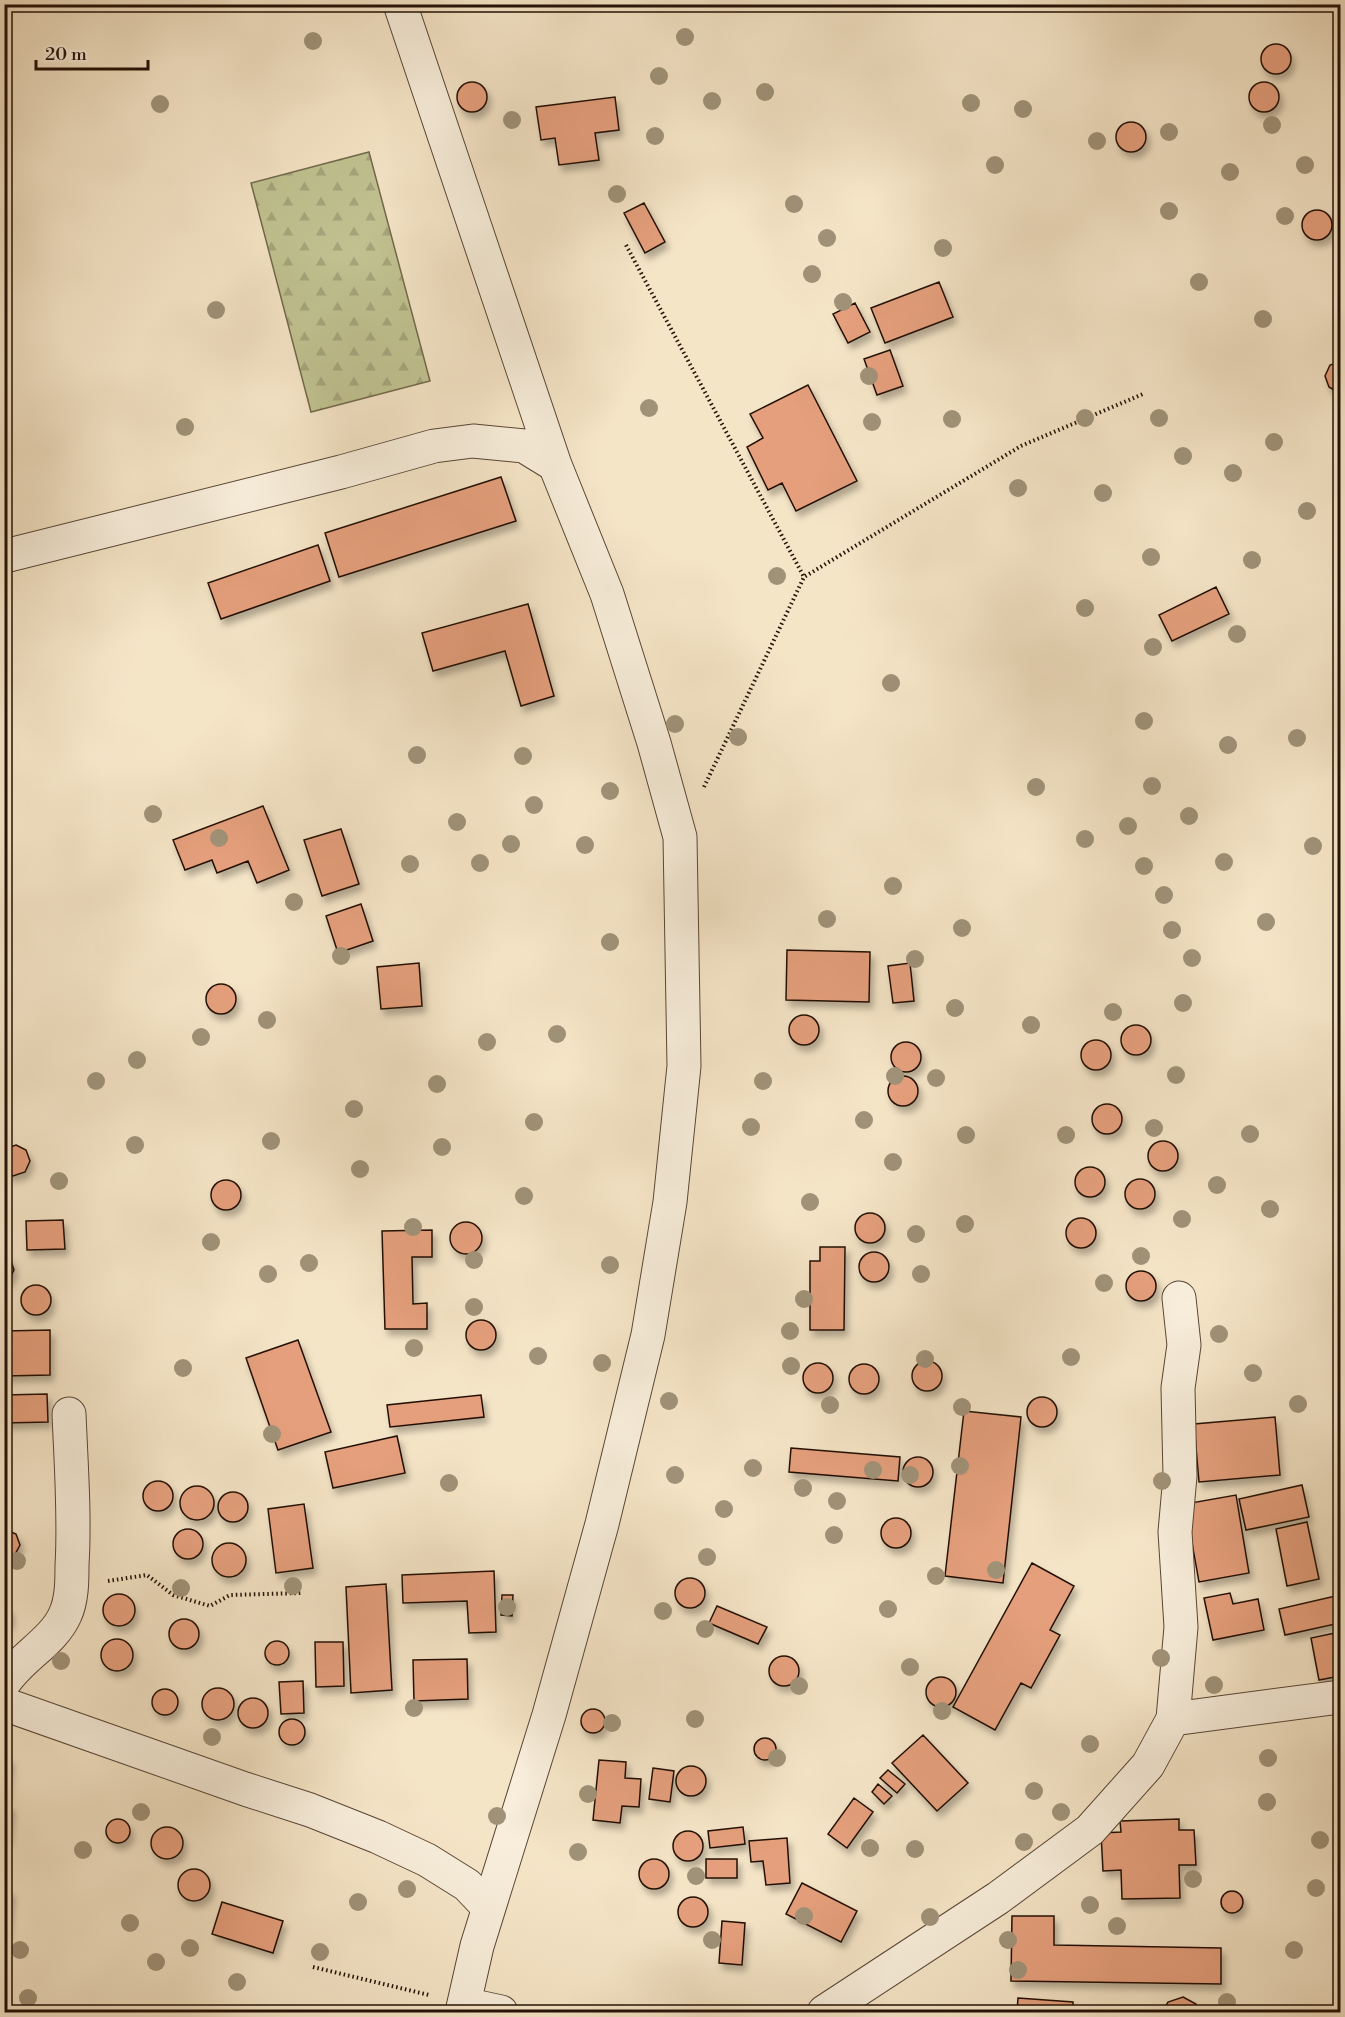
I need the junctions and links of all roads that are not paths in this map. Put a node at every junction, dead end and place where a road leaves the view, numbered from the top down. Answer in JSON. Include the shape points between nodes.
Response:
{"nodes":[{"id":1,"x":400,"y":4,"type":"edge"},
{"id":2,"x":555,"y":465,"type":"junction"},
{"id":3,"x":5,"y":556,"type":"edge"},
{"id":4,"x":1179,"y":1298,"type":"dead end"},
{"id":5,"x":69,"y":1414,"type":"dead end"},
{"id":6,"x":4,"y":1683,"type":"edge"},
{"id":7,"x":1341,"y":1697,"type":"edge"},
{"id":8,"x":4,"y":1704,"type":"edge"},
{"id":9,"x":1173,"y":1719,"type":"junction"},
{"id":10,"x":488,"y":1907,"type":"junction"},
{"id":11,"x":463,"y":2008,"type":"edge"},
{"id":12,"x":501,"y":2013,"type":"edge"},
{"id":13,"x":824,"y":2013,"type":"edge"}],
"edges":[{"from":1,"to":2,"type":"street"},
{"from":2,"to":3,"type":"street","via":[[524,446],[508,443],[473,441],[434,446]]},
{"from":2,"to":10,"type":"street","via":[[607,594],[680,837],[684,1066],[670,1202],[648,1335],[602,1524],[549,1715]]},
{"from":4,"to":9,"type":"street","via":[[1184,1345],[1178,1388],[1180,1476],[1175,1532],[1181,1627]]},
{"from":5,"to":6,"type":"street","via":[[74,1529],[66,1614]]},
{"from":7,"to":9,"type":"street"},
{"from":8,"to":10,"type":"street","via":[[378,1837],[427,1860],[467,1885]]},
{"from":9,"to":13,"type":"street","via":[[1148,1765],[1090,1830],[998,1898]]},
{"from":10,"to":11,"type":"street"},
{"from":11,"to":12,"type":"street"}]}
